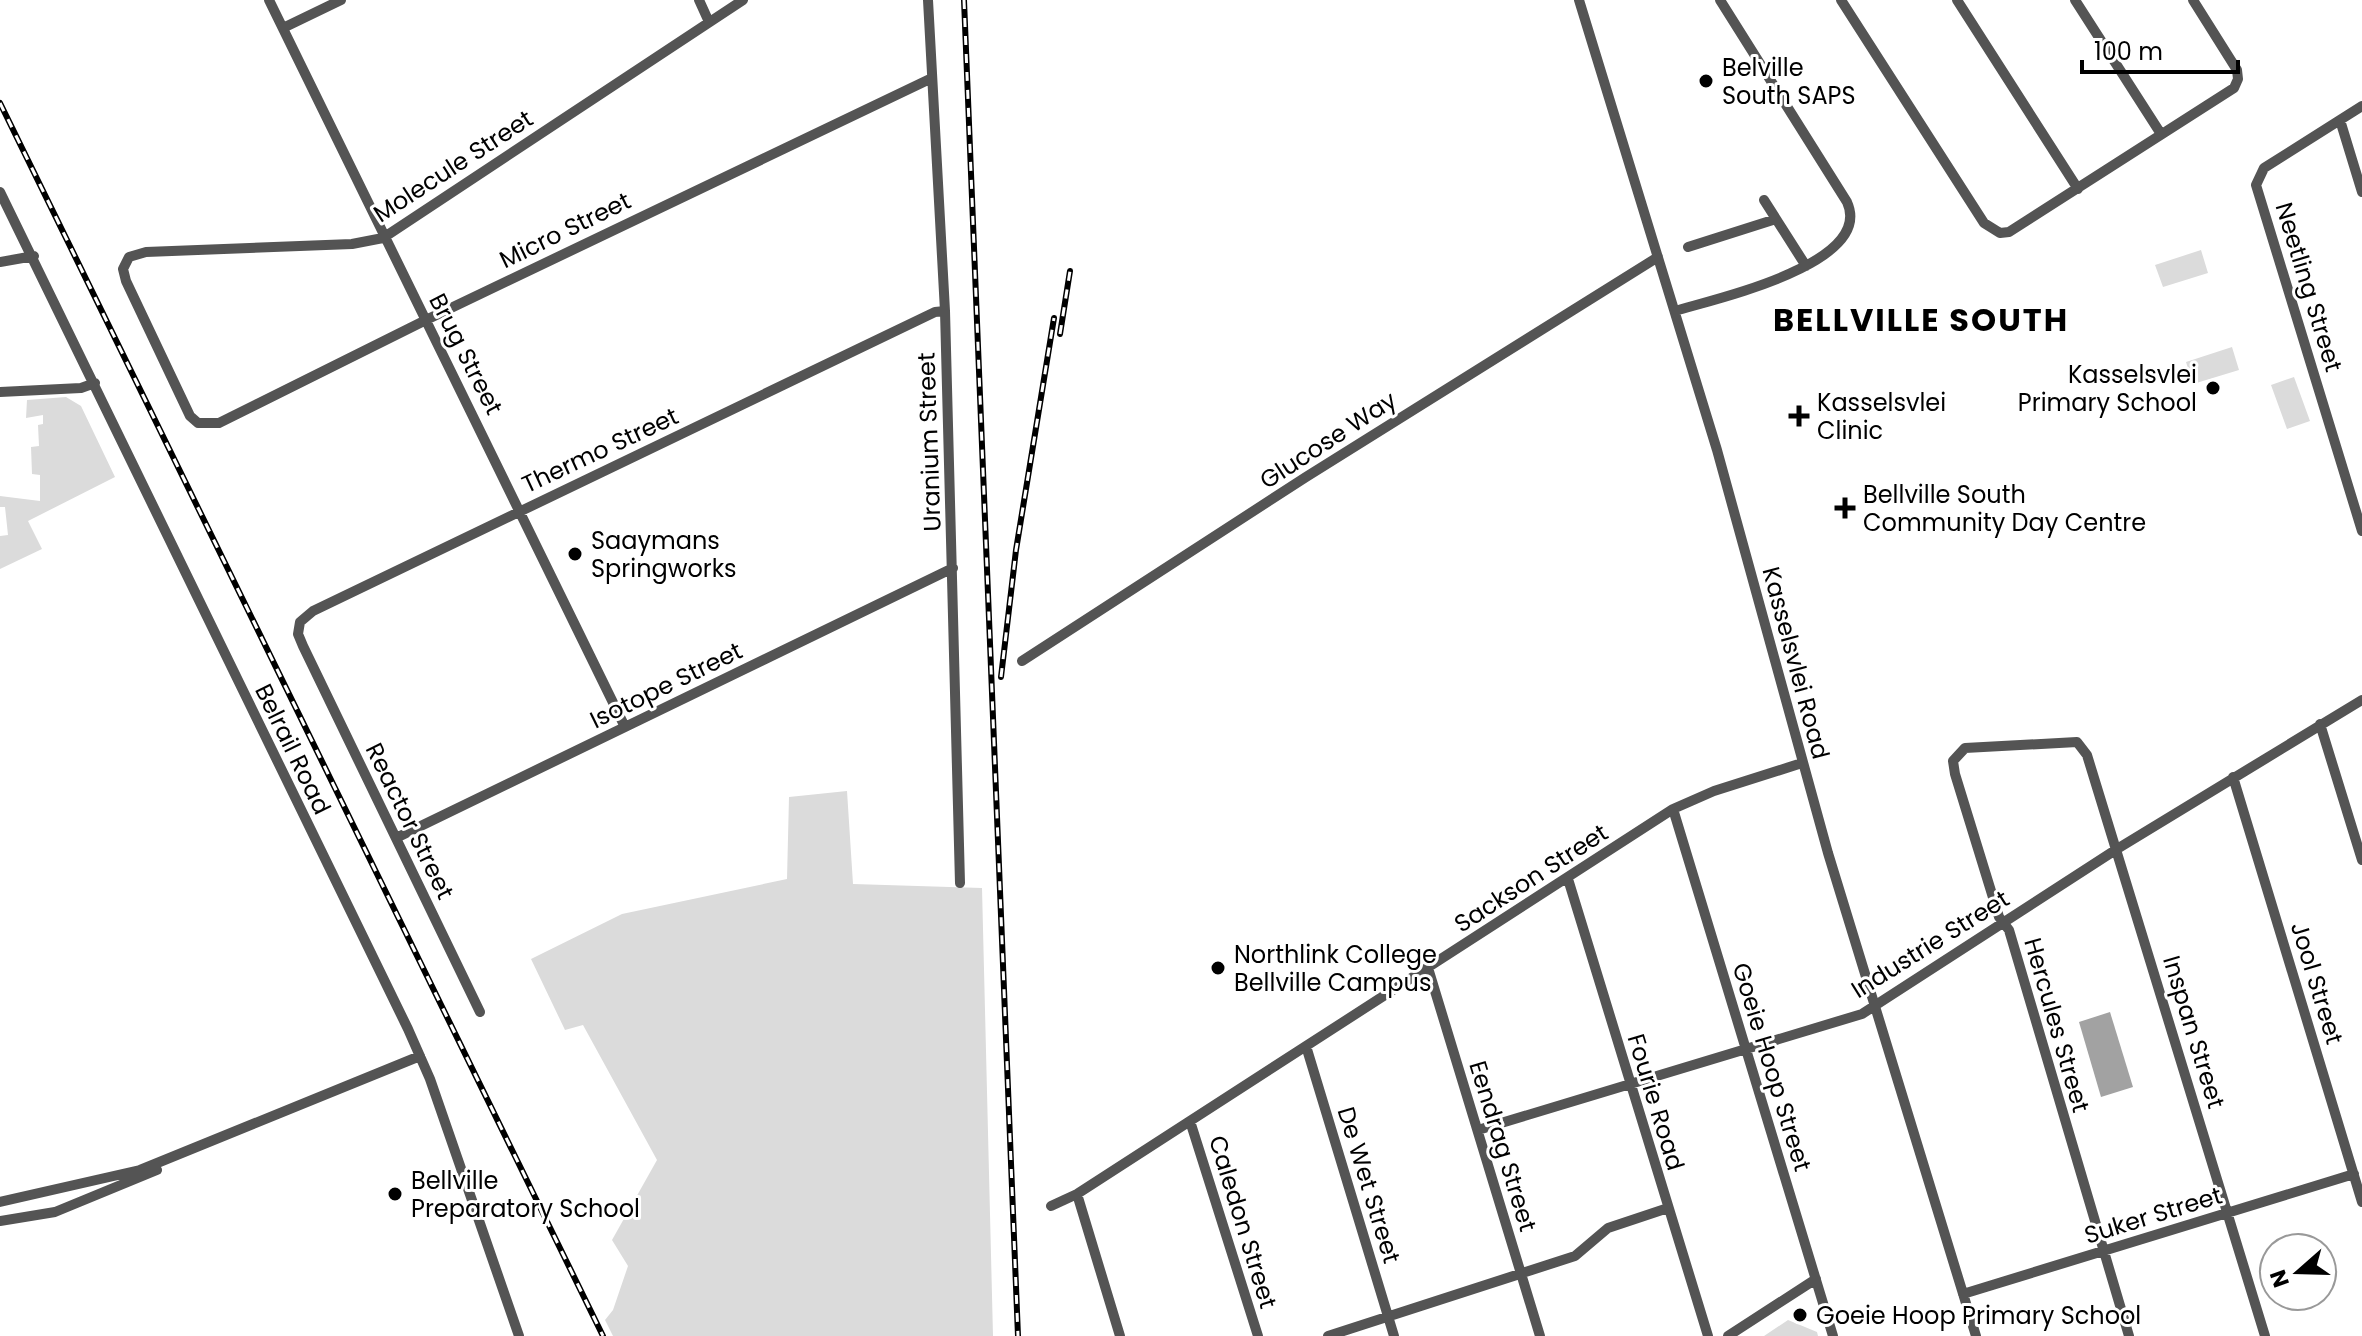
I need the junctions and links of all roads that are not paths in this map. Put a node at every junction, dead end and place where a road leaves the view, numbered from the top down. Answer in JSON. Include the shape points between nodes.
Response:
{"nodes":[{"id":1,"x":269,"y":0,"type":"edge"},
{"id":2,"x":341,"y":0,"type":"edge"},
{"id":3,"x":699,"y":0,"type":"edge"},
{"id":4,"x":743,"y":0,"type":"edge"},
{"id":5,"x":928,"y":0,"type":"edge"},
{"id":6,"x":1579,"y":0,"type":"edge"},
{"id":7,"x":1720,"y":0,"type":"edge"},
{"id":8,"x":1841,"y":0,"type":"edge"},
{"id":9,"x":1957,"y":0,"type":"edge"},
{"id":10,"x":2075,"y":0,"type":"edge"},
{"id":11,"x":2193,"y":0,"type":"edge"},
{"id":12,"x":709,"y":22,"type":"junction"},
{"id":13,"x":283,"y":28,"type":"junction"},
{"id":14,"x":932,"y":78,"type":"junction"},
{"id":15,"x":2362,"y":106,"type":"edge"},
{"id":16,"x":2340,"y":120,"type":"junction"},
{"id":17,"x":2161,"y":134,"type":"junction"},
{"id":18,"x":2078,"y":189,"type":"junction"},
{"id":19,"x":0,"y":192,"type":"edge"},
{"id":20,"x":2362,"y":192,"type":"edge"},
{"id":21,"x":1764,"y":200,"type":"dead end"},
{"id":22,"x":1776,"y":219,"type":"junction"},
{"id":23,"x":383,"y":238,"type":"junction"},
{"id":24,"x":1688,"y":247,"type":"dead end"},
{"id":25,"x":34,"y":256,"type":"junction"},
{"id":26,"x":1658,"y":257,"type":"junction"},
{"id":27,"x":0,"y":262,"type":"edge"},
{"id":28,"x":1806,"y":266,"type":"junction"},
{"id":29,"x":945,"y":311,"type":"junction"},
{"id":30,"x":1675,"y":311,"type":"junction"},
{"id":31,"x":428,"y":319,"type":"junction"},
{"id":32,"x":95,"y":383,"type":"junction"},
{"id":33,"x":0,"y":392,"type":"edge"},
{"id":34,"x":219,"y":423,"type":"joint"},
{"id":35,"x":521,"y":510,"type":"junction"},
{"id":36,"x":2362,"y":531,"type":"edge"},
{"id":37,"x":953,"y":568,"type":"junction"},
{"id":38,"x":303,"y":646,"type":"joint"},
{"id":39,"x":1022,"y":661,"type":"dead end"},
{"id":40,"x":2362,"y":700,"type":"edge"},
{"id":41,"x":2320,"y":724,"type":"junction"},
{"id":42,"x":625,"y":727,"type":"junction"},
{"id":43,"x":2077,"y":742,"type":"joint"},
{"id":44,"x":1802,"y":763,"type":"junction"},
{"id":45,"x":2233,"y":777,"type":"junction"},
{"id":46,"x":1673,"y":809,"type":"junction"},
{"id":47,"x":396,"y":838,"type":"junction"},
{"id":48,"x":2117,"y":849,"type":"junction"},
{"id":49,"x":2362,"y":860,"type":"edge"},
{"id":50,"x":1568,"y":879,"type":"junction"},
{"id":51,"x":960,"y":883,"type":"dead end"},
{"id":52,"x":2003,"y":922,"type":"junction"},
{"id":53,"x":1428,"y":968,"type":"junction"},
{"id":54,"x":1877,"y":1005,"type":"junction"},
{"id":55,"x":480,"y":1012,"type":"dead end"},
{"id":56,"x":1306,"y":1046,"type":"junction"},
{"id":57,"x":1745,"y":1050,"type":"junction"},
{"id":58,"x":420,"y":1056,"type":"junction"},
{"id":59,"x":1630,"y":1083,"type":"junction"},
{"id":60,"x":1190,"y":1121,"type":"junction"},
{"id":61,"x":1478,"y":1130,"type":"junction"},
{"id":62,"x":205,"y":1146,"type":"junction"},
{"id":63,"x":2354,"y":1174,"type":"junction"},
{"id":64,"x":1077,"y":1194,"type":"junction"},
{"id":65,"x":0,"y":1202,"type":"edge"},
{"id":66,"x":2362,"y":1202,"type":"edge"},
{"id":67,"x":1051,"y":1206,"type":"dead end"},
{"id":68,"x":1668,"y":1208,"type":"junction"},
{"id":69,"x":2228,"y":1212,"type":"junction"},
{"id":70,"x":0,"y":1221,"type":"edge"},
{"id":71,"x":2103,"y":1251,"type":"junction"},
{"id":72,"x":1521,"y":1273,"type":"junction"},
{"id":73,"x":1816,"y":1279,"type":"junction"},
{"id":74,"x":1963,"y":1294,"type":"junction"},
{"id":75,"x":1388,"y":1316,"type":"junction"},
{"id":76,"x":519,"y":1336,"type":"edge"},
{"id":77,"x":1120,"y":1336,"type":"edge"},
{"id":78,"x":1258,"y":1336,"type":"edge"},
{"id":79,"x":1328,"y":1336,"type":"edge"},
{"id":80,"x":1394,"y":1336,"type":"edge"},
{"id":81,"x":1540,"y":1336,"type":"edge"},
{"id":82,"x":1708,"y":1336,"type":"edge"},
{"id":83,"x":1728,"y":1336,"type":"edge"},
{"id":84,"x":1833,"y":1336,"type":"edge"},
{"id":85,"x":1976,"y":1336,"type":"edge"},
{"id":86,"x":2129,"y":1336,"type":"edge"},
{"id":87,"x":2265,"y":1336,"type":"edge"}],
"edges":[{"from":1,"to":13,"type":"street","name":"Brug Street"},
{"from":2,"to":13,"type":"street"},
{"from":3,"to":12,"type":"street"},
{"from":4,"to":12,"type":"street","name":"Molecule Street"},
{"from":5,"to":14,"type":"street","name":"Uranium Street"},
{"from":6,"to":26,"type":"street","name":"Kasselsvlei Road"},
{"from":7,"to":28,"type":"street","via":[[1850,207],[1844,239]]},
{"from":8,"to":18,"type":"street","via":[[1990,230],[2009,232]]},
{"from":9,"to":18,"type":"street"},
{"from":10,"to":17,"type":"street"},
{"from":11,"to":17,"type":"street","via":[[2238,79],[2229,92]]},
{"from":12,"to":23,"type":"street","name":"Molecule Street"},
{"from":13,"to":23,"type":"street","name":"Brug Street"},
{"from":14,"to":29,"type":"street","name":"Uranium Street"},
{"from":14,"to":31,"type":"street","name":"Micro Street"},
{"from":15,"to":16,"type":"street","name":"Neetling Street"},
{"from":16,"to":20,"type":"street"},
{"from":16,"to":36,"type":"street","name":"Neetling Street","via":[[2264,168],[2256,185]]},
{"from":17,"to":18,"type":"street"},
{"from":19,"to":25,"type":"street","name":"Belrail Road"},
{"from":21,"to":22,"type":"street"},
{"from":22,"to":24,"type":"street"},
{"from":22,"to":28,"type":"street"},
{"from":23,"to":31,"type":"street","name":"Brug Street"},
{"from":23,"to":34,"type":"street","name":"Molecule Street","via":[[129,257],[123,269],[126,281],[190,416],[198,423]]},
{"from":25,"to":27,"type":"street"},
{"from":25,"to":32,"type":"street","name":"Belrail Road"},
{"from":26,"to":30,"type":"street","name":"Kasselsvlei Road"},
{"from":26,"to":39,"type":"street","name":"Glucose Way"},
{"from":28,"to":30,"type":"street"},
{"from":29,"to":35,"type":"street","name":"Thermo Street"},
{"from":29,"to":37,"type":"street","name":"Uranium Street"},
{"from":30,"to":44,"type":"street","name":"Kasselsvlei Road"},
{"from":31,"to":34,"type":"street","name":"Micro Street"},
{"from":31,"to":35,"type":"street","name":"Brug Street"},
{"from":32,"to":33,"type":"street"},
{"from":32,"to":58,"type":"street","name":"Belrail Road"},
{"from":35,"to":38,"type":"street","name":"Thermo Street","via":[[313,611],[300,622]]},
{"from":35,"to":42,"type":"street","name":"Brug Street"},
{"from":37,"to":42,"type":"street","name":"Isotope Street"},
{"from":37,"to":51,"type":"street","name":"Uranium Street"},
{"from":38,"to":47,"type":"street","name":"Reactor Street"},
{"from":40,"to":41,"type":"street","name":"Industrie Street"},
{"from":41,"to":45,"type":"street","name":"Industrie Street"},
{"from":41,"to":49,"type":"street"},
{"from":42,"to":47,"type":"street","name":"Isotope Street"},
{"from":43,"to":48,"type":"street","name":"Inspan Street","via":[[2087,755]]},
{"from":43,"to":52,"type":"street","name":"Hercules Street","via":[[1971,746],[1959,750],[1953,761]]},
{"from":44,"to":46,"type":"street","name":"Sackson Street"},
{"from":44,"to":54,"type":"street","name":"Kasselsvlei Road"},
{"from":45,"to":48,"type":"street","name":"Industrie Street"},
{"from":45,"to":63,"type":"street","name":"Jool Street"},
{"from":46,"to":50,"type":"street","name":"Sackson Street"},
{"from":46,"to":57,"type":"street","name":"Goeie Hoop Street"},
{"from":47,"to":55,"type":"street","name":"Reactor Street"},
{"from":48,"to":52,"type":"street","name":"Industrie Street"},
{"from":48,"to":69,"type":"street","name":"Inspan Street"},
{"from":50,"to":53,"type":"street","name":"Sackson Street"},
{"from":50,"to":59,"type":"street","name":"Fourie Road"},
{"from":52,"to":54,"type":"street","name":"Industrie Street"},
{"from":52,"to":71,"type":"street","name":"Hercules Street"},
{"from":53,"to":56,"type":"street","name":"Sackson Street"},
{"from":53,"to":61,"type":"street","name":"Eendrag Street"},
{"from":54,"to":57,"type":"street","name":"Industrie Street"},
{"from":54,"to":74,"type":"street","name":"Kasselsvlei Road"},
{"from":56,"to":60,"type":"street","name":"Sackson Street"},
{"from":56,"to":75,"type":"street","name":"De Wet Street"},
{"from":57,"to":59,"type":"street","name":"Industrie Street"},
{"from":57,"to":73,"type":"street","name":"Goeie Hoop Street"},
{"from":58,"to":62,"type":"street"},
{"from":58,"to":76,"type":"street","name":"Belrail Road"},
{"from":59,"to":61,"type":"street","name":"Industrie Street"},
{"from":59,"to":68,"type":"street","name":"Fourie Road"},
{"from":60,"to":64,"type":"street","name":"Sackson Street"},
{"from":60,"to":78,"type":"street","name":"Caledon Street"},
{"from":61,"to":72,"type":"street","name":"Eendrag Street"},
{"from":62,"to":65,"type":"street","via":[[140,1170]]},
{"from":62,"to":70,"type":"street","via":[[55,1212]]},
{"from":63,"to":66,"type":"street","name":"Jool Street"},
{"from":63,"to":69,"type":"street","name":"Suker Street"},
{"from":64,"to":67,"type":"street","name":"Sackson Street"},
{"from":64,"to":77,"type":"street"},
{"from":68,"to":72,"type":"street","via":[[1608,1228],[1575,1256]]},
{"from":68,"to":82,"type":"street","name":"Fourie Road"},
{"from":69,"to":71,"type":"street","name":"Suker Street"},
{"from":69,"to":87,"type":"street","name":"Inspan Street"},
{"from":71,"to":74,"type":"street","name":"Suker Street"},
{"from":71,"to":86,"type":"street","name":"Hercules Street"},
{"from":72,"to":75,"type":"street"},
{"from":72,"to":81,"type":"street","name":"Eendrag Street"},
{"from":73,"to":83,"type":"street"},
{"from":73,"to":84,"type":"street","name":"Goeie Hoop Street"},
{"from":74,"to":85,"type":"street","name":"Kasselsvlei Road"},
{"from":75,"to":79,"type":"street"},
{"from":75,"to":80,"type":"street","name":"De Wet Street"}]}
